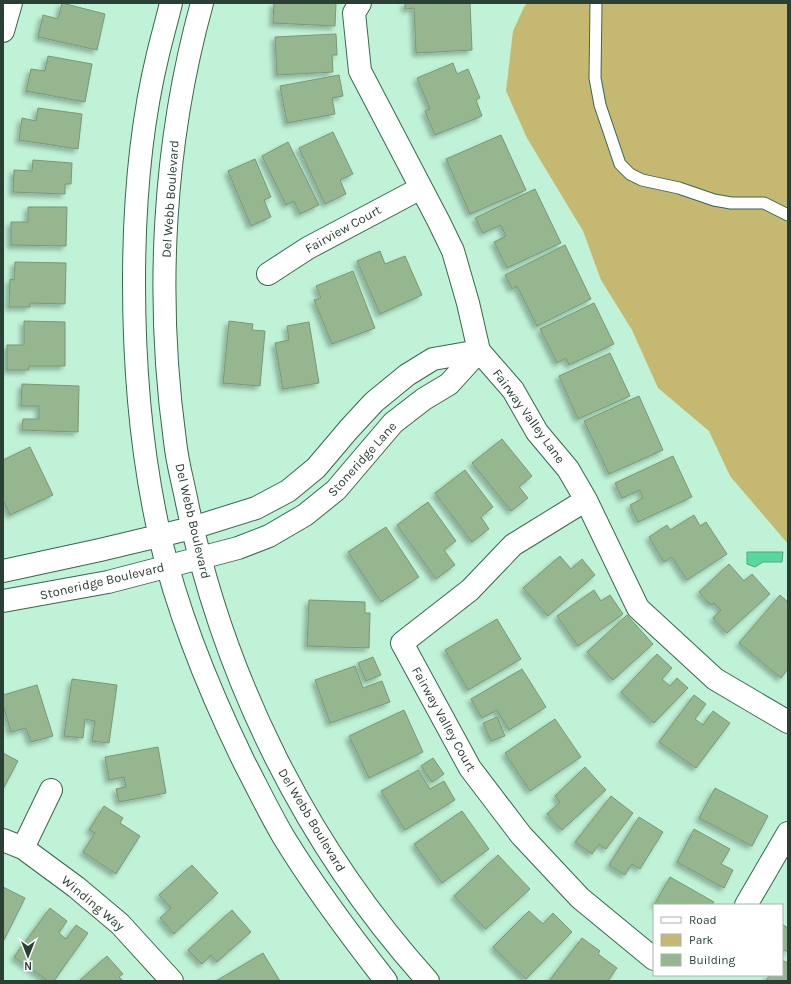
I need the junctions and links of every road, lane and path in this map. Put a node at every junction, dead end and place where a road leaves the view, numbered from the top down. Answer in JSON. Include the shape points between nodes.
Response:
{"nodes":[{"id":1,"x":11,"y":3,"type":"edge"},
{"id":2,"x":171,"y":3,"type":"edge"},
{"id":3,"x":202,"y":3,"type":"edge"},
{"id":4,"x":360,"y":3,"type":"edge"},
{"id":5,"x":596,"y":3,"type":"edge"},
{"id":6,"x":3,"y":30,"type":"edge"},
{"id":7,"x":421,"y":188,"type":"junction"},
{"id":8,"x":788,"y":215,"type":"edge"},
{"id":9,"x":268,"y":274,"type":"dead end"},
{"id":10,"x":479,"y":351,"type":"junction"},
{"id":11,"x":586,"y":500,"type":"junction"},
{"id":12,"x":192,"y":528,"type":"junction"},
{"id":13,"x":160,"y":535,"type":"junction"},
{"id":14,"x":200,"y":558,"type":"junction"},
{"id":15,"x":168,"y":566,"type":"junction"},
{"id":16,"x":3,"y":571,"type":"edge"},
{"id":17,"x":3,"y":601,"type":"edge"},
{"id":18,"x":788,"y":722,"type":"edge"},
{"id":19,"x":51,"y":790,"type":"dead end"},
{"id":20,"x":788,"y":833,"type":"edge"},
{"id":21,"x":3,"y":840,"type":"edge"},
{"id":22,"x":23,"y":848,"type":"junction"},
{"id":23,"x":747,"y":904,"type":"edge"},
{"id":24,"x":653,"y":958,"type":"edge"},
{"id":25,"x":172,"y":981,"type":"edge"},
{"id":26,"x":386,"y":981,"type":"edge"},
{"id":27,"x":428,"y":981,"type":"edge"}],
"edges":[{"from":1,"to":6,"type":"street"},
{"from":2,"to":13,"type":"street","via":[[158,54],[142,144],[134,245],[134,334],[138,396],[150,486]]},
{"from":3,"to":12,"type":"street","name":"Del Webb Boulevard","via":[[182,87],[172,146],[165,247],[165,333],[170,394],[175,443]]},
{"from":4,"to":7,"type":"street","name":"Fairway Valley Lane","via":[[354,13],[360,71]]},
{"from":5,"to":8,"type":"lane","via":[[595,78],[600,105],[620,164],[630,174],[642,180],[679,188],[714,200],[764,203]]},
{"from":7,"to":9,"type":"street","name":"Fairview Court","via":[[308,248]]},
{"from":7,"to":10,"type":"street","name":"Fairway Valley Lane","via":[[453,251]]},
{"from":10,"to":11,"type":"street","name":"Fairway Valley Lane","via":[[513,390],[537,432],[568,469]]},
{"from":10,"to":12,"type":"street","via":[[433,359],[407,375],[374,402],[316,468],[288,491],[256,508]]},
{"from":10,"to":14,"type":"street","name":"Stoneridge Lane","via":[[449,384],[393,423],[336,490],[305,515],[269,536],[238,548]]},
{"from":11,"to":18,"type":"street","name":"Fairway Valley Lane","via":[[638,608],[715,679]]},
{"from":11,"to":24,"type":"street","name":"Fairway Valley Court","via":[[513,545],[470,590],[402,643],[470,768],[521,835],[580,898]]},
{"from":12,"to":13,"type":"street"},
{"from":12,"to":14,"type":"street","name":"Del Webb Boulevard"},
{"from":13,"to":15,"type":"street"},
{"from":13,"to":16,"type":"street"},
{"from":14,"to":15,"type":"street","name":"Stoneridge Boulevard"},
{"from":14,"to":27,"type":"street","name":"Del Webb Boulevard","via":[[235,669],[281,769],[339,867]]},
{"from":15,"to":17,"type":"street","name":"Stoneridge Boulevard","via":[[108,582]]},
{"from":15,"to":26,"type":"street","via":[[207,679],[256,786],[283,836],[350,936]]},
{"from":19,"to":22,"type":"street"},
{"from":20,"to":23,"type":"street"},
{"from":21,"to":22,"type":"street","name":"Winding Way"},
{"from":22,"to":25,"type":"street","name":"Winding Way","via":[[120,924]]}]}
